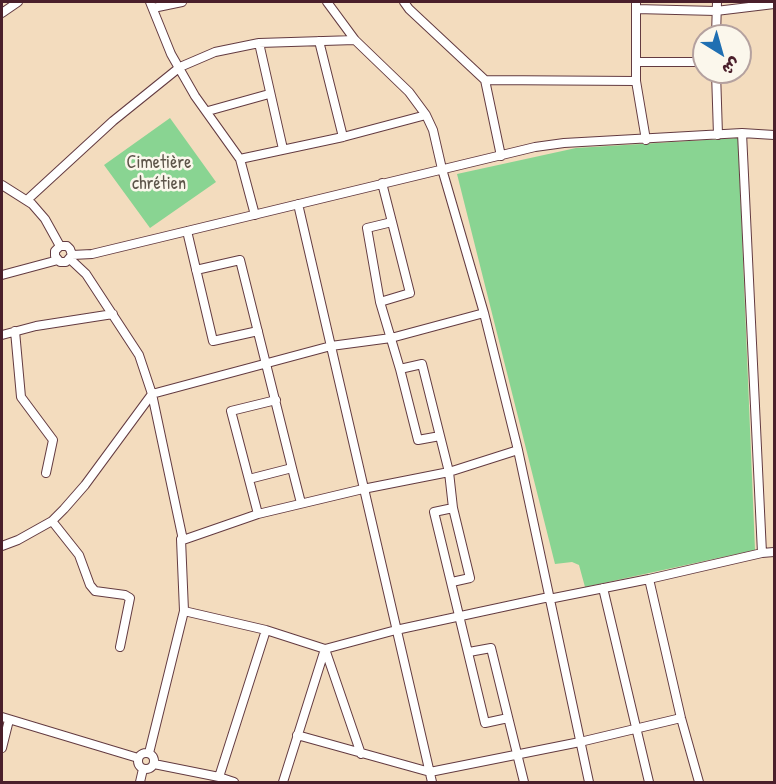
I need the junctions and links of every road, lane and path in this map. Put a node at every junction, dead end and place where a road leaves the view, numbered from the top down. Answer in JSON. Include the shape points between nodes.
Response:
{"nodes":[{"id":1,"x":18,"y":2,"type":"edge"},
{"id":2,"x":182,"y":2,"type":"edge"},
{"id":3,"x":327,"y":2,"type":"edge"},
{"id":4,"x":404,"y":2,"type":"edge"},
{"id":5,"x":774,"y":4,"type":"edge"},
{"id":6,"x":151,"y":5,"type":"edge"},
{"id":7,"x":636,"y":5,"type":"edge"},
{"id":8,"x":716,"y":6,"type":"edge"},
{"id":9,"x":2,"y":13,"type":"edge"},
{"id":10,"x":716,"y":24,"type":"edge"},
{"id":11,"x":355,"y":40,"type":"junction"},
{"id":12,"x":319,"y":41,"type":"junction"},
{"id":13,"x":259,"y":43,"type":"junction"},
{"id":14,"x":637,"y":62,"type":"junction"},
{"id":15,"x":692,"y":62,"type":"edge"},
{"id":16,"x":180,"y":67,"type":"junction"},
{"id":17,"x":485,"y":80,"type":"junction"},
{"id":18,"x":636,"y":81,"type":"junction"},
{"id":19,"x":716,"y":84,"type":"edge"},
{"id":20,"x":269,"y":94,"type":"junction"},
{"id":21,"x":208,"y":111,"type":"junction"},
{"id":22,"x":426,"y":115,"type":"junction"},
{"id":23,"x":742,"y":133,"type":"junction"},
{"id":24,"x":718,"y":135,"type":"junction"},
{"id":25,"x":774,"y":135,"type":"edge"},
{"id":26,"x":343,"y":137,"type":"junction"},
{"id":27,"x":646,"y":140,"type":"junction"},
{"id":28,"x":283,"y":149,"type":"junction"},
{"id":29,"x":501,"y":156,"type":"junction"},
{"id":30,"x":240,"y":159,"type":"junction"},
{"id":31,"x":442,"y":169,"type":"junction"},
{"id":32,"x":382,"y":183,"type":"junction"},
{"id":33,"x":2,"y":185,"type":"edge"},
{"id":34,"x":27,"y":200,"type":"junction"},
{"id":35,"x":298,"y":204,"type":"junction"},
{"id":36,"x":255,"y":215,"type":"junction"},
{"id":37,"x":392,"y":222,"type":"junction"},
{"id":38,"x":187,"y":231,"type":"junction"},
{"id":39,"x":60,"y":246,"type":"junction"},
{"id":40,"x":71,"y":257,"type":"junction"},
{"id":41,"x":58,"y":260,"type":"junction"},
{"id":42,"x":196,"y":270,"type":"junction"},
{"id":43,"x":2,"y":275,"type":"edge"},
{"id":44,"x":380,"y":302,"type":"junction"},
{"id":45,"x":484,"y":313,"type":"junction"},
{"id":46,"x":113,"y":314,"type":"junction"},
{"id":47,"x":15,"y":331,"type":"junction"},
{"id":48,"x":258,"y":331,"type":"junction"},
{"id":49,"x":2,"y":334,"type":"edge"},
{"id":50,"x":391,"y":338,"type":"junction"},
{"id":51,"x":331,"y":346,"type":"junction"},
{"id":52,"x":267,"y":362,"type":"junction"},
{"id":53,"x":400,"y":369,"type":"junction"},
{"id":54,"x":152,"y":394,"type":"junction"},
{"id":55,"x":276,"y":400,"type":"junction"},
{"id":56,"x":440,"y":436,"type":"junction"},
{"id":57,"x":518,"y":450,"type":"junction"},
{"id":58,"x":292,"y":468,"type":"junction"},
{"id":59,"x":449,"y":472,"type":"junction"},
{"id":60,"x":46,"y":473,"type":"dead end"},
{"id":61,"x":249,"y":479,"type":"junction"},
{"id":62,"x":363,"y":489,"type":"junction"},
{"id":63,"x":301,"y":503,"type":"junction"},
{"id":64,"x":453,"y":508,"type":"junction"},
{"id":65,"x":258,"y":514,"type":"junction"},
{"id":66,"x":52,"y":521,"type":"junction"},
{"id":67,"x":183,"y":540,"type":"junction"},
{"id":68,"x":2,"y":546,"type":"edge"},
{"id":69,"x":774,"y":552,"type":"edge"},
{"id":70,"x":762,"y":553,"type":"junction"},
{"id":71,"x":649,"y":579,"type":"junction"},
{"id":72,"x":452,"y":582,"type":"junction"},
{"id":73,"x":603,"y":588,"type":"junction"},
{"id":74,"x":549,"y":598,"type":"junction"},
{"id":75,"x":184,"y":611,"type":"junction"},
{"id":76,"x":460,"y":616,"type":"junction"},
{"id":77,"x":266,"y":630,"type":"junction"},
{"id":78,"x":396,"y":630,"type":"junction"},
{"id":79,"x":120,"y":647,"type":"dead end"},
{"id":80,"x":325,"y":649,"type":"junction"},
{"id":81,"x":469,"y":652,"type":"junction"},
{"id":82,"x":5,"y":718,"type":"edge"},
{"id":83,"x":508,"y":718,"type":"junction"},
{"id":84,"x":681,"y":718,"type":"junction"},
{"id":85,"x":635,"y":728,"type":"junction"},
{"id":86,"x":297,"y":735,"type":"junction"},
{"id":87,"x":580,"y":742,"type":"junction"},
{"id":88,"x":2,"y":748,"type":"edge"},
{"id":89,"x":149,"y":753,"type":"junction"},
{"id":90,"x":361,"y":754,"type":"junction"},
{"id":91,"x":517,"y":755,"type":"junction"},
{"id":92,"x":138,"y":758,"type":"junction"},
{"id":93,"x":154,"y":764,"type":"junction"},
{"id":94,"x":143,"y":769,"type":"junction"},
{"id":95,"x":430,"y":772,"type":"junction"},
{"id":96,"x":219,"y":777,"type":"junction"},
{"id":97,"x":233,"y":782,"type":"edge"},
{"id":98,"x":140,"y":783,"type":"edge"},
{"id":99,"x":283,"y":783,"type":"edge"},
{"id":100,"x":432,"y":783,"type":"edge"},
{"id":101,"x":524,"y":783,"type":"edge"},
{"id":102,"x":590,"y":783,"type":"edge"},
{"id":103,"x":649,"y":783,"type":"edge"},
{"id":104,"x":699,"y":783,"type":"edge"}],
"edges":[{"from":1,"to":9,"type":"street"},
{"from":2,"to":6,"type":"street"},
{"from":3,"to":11,"type":"street"},
{"from":4,"to":17,"type":"street"},
{"from":5,"to":8,"type":"street"},
{"from":6,"to":16,"type":"street"},
{"from":7,"to":8,"type":"street"},
{"from":7,"to":14,"type":"street"},
{"from":8,"to":10,"type":"street"},
{"from":11,"to":12,"type":"street"},
{"from":11,"to":22,"type":"street"},
{"from":12,"to":13,"type":"street"},
{"from":12,"to":26,"type":"street"},
{"from":13,"to":16,"type":"street","via":[[215,52]]},
{"from":13,"to":20,"type":"street"},
{"from":14,"to":15,"type":"street"},
{"from":14,"to":18,"type":"street"},
{"from":16,"to":21,"type":"street"},
{"from":16,"to":34,"type":"street","via":[[113,121]]},
{"from":17,"to":18,"type":"street"},
{"from":17,"to":29,"type":"street"},
{"from":18,"to":27,"type":"street"},
{"from":19,"to":24,"type":"street"},
{"from":20,"to":21,"type":"street"},
{"from":20,"to":28,"type":"street"},
{"from":21,"to":30,"type":"street"},
{"from":22,"to":26,"type":"street"},
{"from":22,"to":31,"type":"street"},
{"from":23,"to":24,"type":"street"},
{"from":23,"to":25,"type":"street"},
{"from":23,"to":70,"type":"street"},
{"from":24,"to":27,"type":"street"},
{"from":26,"to":28,"type":"street"},
{"from":27,"to":29,"type":"street","via":[[564,143]]},
{"from":28,"to":30,"type":"street"},
{"from":29,"to":31,"type":"street"},
{"from":30,"to":36,"type":"street"},
{"from":31,"to":32,"type":"street"},
{"from":31,"to":45,"type":"street"},
{"from":32,"to":35,"type":"street"},
{"from":32,"to":37,"type":"street"},
{"from":33,"to":34,"type":"street"},
{"from":34,"to":39,"type":"street","via":[[45,219]]},
{"from":35,"to":36,"type":"street"},
{"from":35,"to":51,"type":"street"},
{"from":36,"to":38,"type":"street"},
{"from":37,"to":44,"type":"street","via":[[367,228]]},
{"from":37,"to":44,"type":"street","via":[[410,293]]},
{"from":38,"to":40,"type":"street"},
{"from":38,"to":42,"type":"street"},
{"from":39,"to":40,"type":"street","via":[[69,247]]},
{"from":39,"to":41,"type":"street","via":[[55,254]]},
{"from":40,"to":41,"type":"street","via":[[64,262]]},
{"from":40,"to":46,"type":"street"},
{"from":41,"to":43,"type":"street"},
{"from":42,"to":48,"type":"street","via":[[240,260]]},
{"from":42,"to":48,"type":"street","via":[[213,341]]},
{"from":44,"to":50,"type":"street"},
{"from":45,"to":50,"type":"street"},
{"from":45,"to":57,"type":"street"},
{"from":46,"to":47,"type":"street"},
{"from":46,"to":54,"type":"street","via":[[136,349]]},
{"from":47,"to":49,"type":"street"},
{"from":47,"to":60,"type":"street","via":[[21,397],[53,440]]},
{"from":48,"to":52,"type":"street"},
{"from":50,"to":51,"type":"street"},
{"from":50,"to":53,"type":"street"},
{"from":51,"to":52,"type":"street"},
{"from":51,"to":62,"type":"street"},
{"from":52,"to":54,"type":"street"},
{"from":52,"to":55,"type":"street"},
{"from":53,"to":56,"type":"street","via":[[418,440]]},
{"from":53,"to":56,"type":"street","via":[[422,364]]},
{"from":54,"to":66,"type":"street","via":[[85,485]]},
{"from":54,"to":67,"type":"street"},
{"from":55,"to":58,"type":"street"},
{"from":55,"to":61,"type":"street","via":[[231,411]]},
{"from":56,"to":59,"type":"street"},
{"from":57,"to":59,"type":"street"},
{"from":57,"to":74,"type":"street"},
{"from":58,"to":61,"type":"street"},
{"from":58,"to":63,"type":"street"},
{"from":59,"to":62,"type":"street"},
{"from":59,"to":64,"type":"street"},
{"from":61,"to":65,"type":"street"},
{"from":62,"to":63,"type":"street"},
{"from":62,"to":78,"type":"street"},
{"from":63,"to":65,"type":"street"},
{"from":64,"to":72,"type":"street","via":[[470,578]]},
{"from":64,"to":72,"type":"street","via":[[435,512]]},
{"from":65,"to":67,"type":"street"},
{"from":66,"to":68,"type":"street"},
{"from":66,"to":79,"type":"street","via":[[79,555],[95,591],[130,598]]},
{"from":67,"to":75,"type":"street"},
{"from":69,"to":70,"type":"street"},
{"from":70,"to":71,"type":"street"},
{"from":71,"to":73,"type":"street"},
{"from":71,"to":84,"type":"street"},
{"from":72,"to":76,"type":"street"},
{"from":73,"to":74,"type":"street"},
{"from":73,"to":85,"type":"street"},
{"from":74,"to":76,"type":"street"},
{"from":74,"to":87,"type":"street"},
{"from":75,"to":77,"type":"street"},
{"from":75,"to":89,"type":"street"},
{"from":76,"to":78,"type":"street"},
{"from":76,"to":81,"type":"street"},
{"from":77,"to":80,"type":"street"},
{"from":77,"to":96,"type":"street"},
{"from":78,"to":80,"type":"street"},
{"from":78,"to":95,"type":"street"},
{"from":80,"to":86,"type":"street"},
{"from":80,"to":90,"type":"street"},
{"from":81,"to":83,"type":"street","via":[[491,648]]},
{"from":81,"to":83,"type":"street","via":[[485,723]]},
{"from":82,"to":88,"type":"street"},
{"from":82,"to":92,"type":"street"},
{"from":83,"to":91,"type":"street"},
{"from":84,"to":85,"type":"street"},
{"from":84,"to":104,"type":"street"},
{"from":85,"to":87,"type":"street"},
{"from":85,"to":103,"type":"street"},
{"from":86,"to":90,"type":"street"},
{"from":86,"to":99,"type":"street"},
{"from":87,"to":91,"type":"street"},
{"from":87,"to":102,"type":"street"},
{"from":89,"to":92,"type":"street"},
{"from":89,"to":93,"type":"street"},
{"from":90,"to":95,"type":"street"},
{"from":91,"to":95,"type":"street"},
{"from":91,"to":101,"type":"street"},
{"from":92,"to":94,"type":"street"},
{"from":93,"to":94,"type":"street"},
{"from":93,"to":96,"type":"street"},
{"from":94,"to":98,"type":"street"},
{"from":95,"to":100,"type":"street"},
{"from":96,"to":97,"type":"street"}]}
